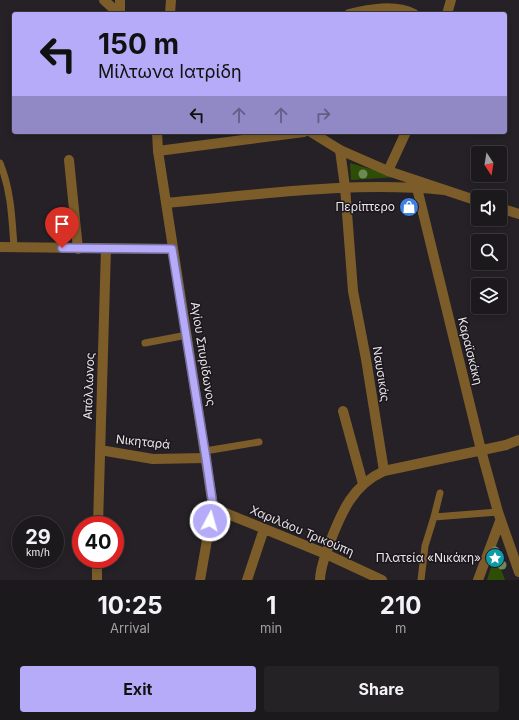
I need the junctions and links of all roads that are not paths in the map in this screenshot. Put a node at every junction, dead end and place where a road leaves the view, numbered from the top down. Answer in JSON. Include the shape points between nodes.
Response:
{"nodes":[{"id":1,"x":104,"y":0,"type":"edge"},
{"id":2,"x":120,"y":0,"type":"edge"},
{"id":3,"x":171,"y":0,"type":"edge"},
{"id":4,"x":451,"y":0,"type":"edge"},
{"id":5,"x":117,"y":12,"type":"edge"},
{"id":6,"x":119,"y":12,"type":"edge"},
{"id":7,"x":170,"y":12,"type":"edge"},
{"id":8,"x":362,"y":12,"type":"edge"},
{"id":9,"x":410,"y":12,"type":"edge"},
{"id":10,"x":448,"y":12,"type":"edge"},
{"id":11,"x":157,"y":134,"type":"edge"},
{"id":12,"x":289,"y":134,"type":"edge"},
{"id":13,"x":314,"y":134,"type":"edge"},
{"id":14,"x":405,"y":134,"type":"edge"},
{"id":15,"x":340,"y":150,"type":"junction"},
{"id":16,"x":158,"y":151,"type":"junction"},
{"id":17,"x":69,"y":160,"type":"dead end"},
{"id":18,"x":0,"y":163,"type":"edge"},
{"id":19,"x":388,"y":171,"type":"junction"},
{"id":20,"x":345,"y":187,"type":"junction"},
{"id":21,"x":417,"y":188,"type":"junction"},
{"id":22,"x":444,"y":190,"type":"junction"},
{"id":23,"x":471,"y":199,"type":"edge"},
{"id":24,"x":166,"y":203,"type":"junction"},
{"id":25,"x":507,"y":210,"type":"edge"},
{"id":26,"x":519,"y":214,"type":"edge"},
{"id":27,"x":0,"y":247,"type":"edge"},
{"id":28,"x":14,"y":247,"type":"junction"},
{"id":29,"x":78,"y":248,"type":"junction"},
{"id":30,"x":106,"y":248,"type":"junction"},
{"id":31,"x":172,"y":249,"type":"junction"},
{"id":32,"x":186,"y":335,"type":"junction"},
{"id":33,"x":145,"y":343,"type":"dead end"},
{"id":34,"x":343,"y":411,"type":"dead end"},
{"id":35,"x":519,"y":440,"type":"edge"},
{"id":36,"x":259,"y":442,"type":"dead end"},
{"id":37,"x":100,"y":450,"type":"junction"},
{"id":38,"x":481,"y":450,"type":"junction"},
{"id":39,"x":206,"y":455,"type":"junction"},
{"id":40,"x":384,"y":471,"type":"junction"},
{"id":41,"x":363,"y":484,"type":"junction"},
{"id":42,"x":440,"y":493,"type":"dead end"},
{"id":43,"x":213,"y":506,"type":"junction"},
{"id":44,"x":98,"y":516,"type":"edge"},
{"id":45,"x":499,"y":516,"type":"junction"},
{"id":46,"x":434,"y":517,"type":"junction"},
{"id":47,"x":264,"y":529,"type":"junction"},
{"id":48,"x":326,"y":554,"type":"junction"},
{"id":49,"x":97,"y":568,"type":"edge"},
{"id":50,"x":519,"y":572,"type":"edge"},
{"id":51,"x":96,"y":580,"type":"edge"},
{"id":52,"x":200,"y":580,"type":"edge"},
{"id":53,"x":247,"y":580,"type":"edge"},
{"id":54,"x":320,"y":580,"type":"edge"},
{"id":55,"x":382,"y":580,"type":"edge"},
{"id":56,"x":421,"y":580,"type":"edge"},
{"id":57,"x":478,"y":580,"type":"edge"}],
"edges":[{"from":1,"to":5,"type":"street"},
{"from":2,"to":6,"type":"street"},
{"from":3,"to":7,"type":"street"},
{"from":4,"to":10,"type":"street"},
{"from":8,"to":9,"type":"street","via":[[388,8]]},
{"from":11,"to":16,"type":"street","name":"Αγίου Σπυρίδωνος"},
{"from":12,"to":16,"type":"street"},
{"from":13,"to":15,"type":"street"},
{"from":14,"to":19,"type":"street"},
{"from":15,"to":19,"type":"street"},
{"from":15,"to":20,"type":"street","name":"Ναυσικάς"},
{"from":16,"to":24,"type":"street","name":"Αγίου Σπυρίδωνος"},
{"from":17,"to":29,"type":"street"},
{"from":18,"to":28,"type":"lane","via":[[10,197]]},
{"from":19,"to":22,"type":"street"},
{"from":20,"to":21,"type":"street"},
{"from":20,"to":24,"type":"street"},
{"from":20,"to":40,"type":"street","name":"Ναυσικάς","via":[[353,291]]},
{"from":21,"to":22,"type":"street"},
{"from":21,"to":38,"type":"street","name":"Καραϊσκάκη"},
{"from":22,"to":23,"type":"street"},
{"from":24,"to":31,"type":"street","name":"Αγίου Σπυρίδωνος"},
{"from":25,"to":26,"type":"street"},
{"from":27,"to":28,"type":"street"},
{"from":28,"to":29,"type":"street"},
{"from":29,"to":30,"type":"street"},
{"from":30,"to":31,"type":"street"},
{"from":30,"to":37,"type":"street","name":"Απόλλωνος"},
{"from":31,"to":32,"type":"street","name":"Αγίου Σπυρίδωνος"},
{"from":32,"to":33,"type":"lane"},
{"from":32,"to":39,"type":"street","name":"Αγίου Σπυρίδωνος"},
{"from":34,"to":41,"type":"street"},
{"from":35,"to":38,"type":"street"},
{"from":36,"to":39,"type":"lane"},
{"from":37,"to":39,"type":"street","name":"Νικηταρά","via":[[153,459]]},
{"from":37,"to":44,"type":"street","name":"Απόλλωνος"},
{"from":38,"to":40,"type":"street"},
{"from":38,"to":45,"type":"street","name":"Καραϊσκάκη"},
{"from":39,"to":43,"type":"street","name":"Αγίου Σπυρίδωνος"},
{"from":40,"to":41,"type":"street","via":[[372,476]]},
{"from":41,"to":48,"type":"street","via":[[342,511]]},
{"from":42,"to":46,"type":"lane"},
{"from":43,"to":47,"type":"street","name":"Χαριλάου Τρικούπη"},
{"from":43,"to":52,"type":"street","name":"Αγίου Σπυρίδωνος"},
{"from":45,"to":46,"type":"lane"},
{"from":45,"to":50,"type":"street","name":"Καραϊσκάκη"},
{"from":45,"to":57,"type":"street"},
{"from":46,"to":56,"type":"lane","via":[[425,546]]},
{"from":47,"to":48,"type":"street","name":"Χαριλάου Τρικούπη"},
{"from":47,"to":53,"type":"street"},
{"from":48,"to":54,"type":"street"},
{"from":48,"to":55,"type":"street","name":"Χαριλάου Τρικούπη"},
{"from":49,"to":51,"type":"street"}]}
